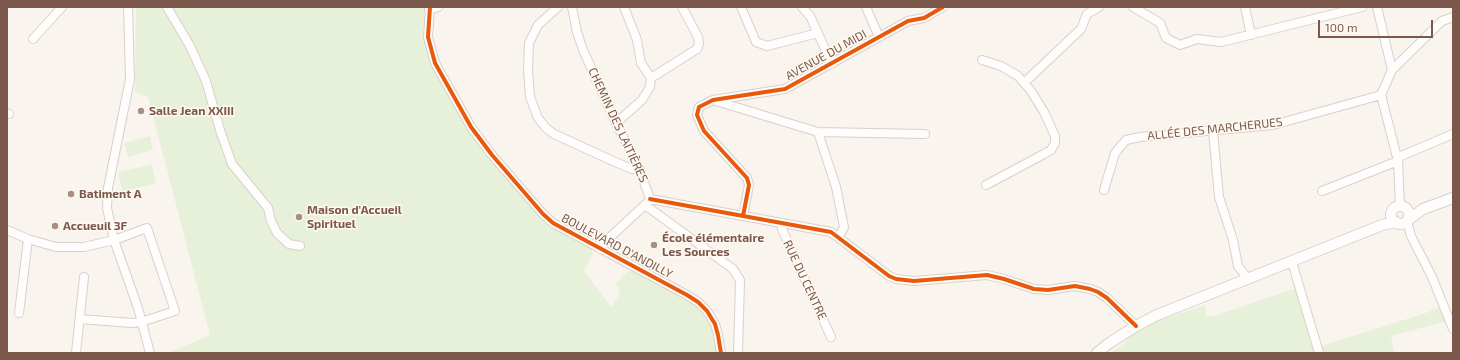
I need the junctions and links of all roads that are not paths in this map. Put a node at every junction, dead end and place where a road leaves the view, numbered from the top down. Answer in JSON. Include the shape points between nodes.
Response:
{"nodes":[{"id":1,"x":62,"y":7,"type":"edge"},
{"id":2,"x":128,"y":7,"type":"edge"},
{"id":3,"x":167,"y":7,"type":"edge"},
{"id":4,"x":438,"y":7,"type":"edge"},
{"id":5,"x":558,"y":7,"type":"edge"},
{"id":6,"x":573,"y":7,"type":"edge"},
{"id":7,"x":624,"y":7,"type":"edge"},
{"id":8,"x":682,"y":7,"type":"edge"},
{"id":9,"x":741,"y":7,"type":"edge"},
{"id":10,"x":802,"y":7,"type":"edge"},
{"id":11,"x":866,"y":7,"type":"edge"},
{"id":12,"x":943,"y":7,"type":"edge"},
{"id":13,"x":1099,"y":7,"type":"edge"},
{"id":14,"x":1133,"y":7,"type":"edge"},
{"id":15,"x":1245,"y":7,"type":"edge"},
{"id":16,"x":1362,"y":7,"type":"edge"},
{"id":17,"x":1377,"y":7,"type":"edge"},
{"id":18,"x":430,"y":8,"type":"edge"},
{"id":19,"x":1453,"y":17,"type":"edge"},
{"id":20,"x":818,"y":33,"type":"junction"},
{"id":21,"x":1251,"y":35,"type":"junction"},
{"id":22,"x":879,"y":37,"type":"junction"},
{"id":23,"x":33,"y":39,"type":"dead end"},
{"id":24,"x":982,"y":60,"type":"dead end"},
{"id":25,"x":832,"y":64,"type":"junction"},
{"id":26,"x":1392,"y":70,"type":"junction"},
{"id":27,"x":650,"y":78,"type":"junction"},
{"id":28,"x":1024,"y":83,"type":"junction"},
{"id":29,"x":1381,"y":95,"type":"junction"},
{"id":30,"x":713,"y":100,"type":"junction"},
{"id":31,"x":616,"y":123,"type":"junction"},
{"id":32,"x":1213,"y":130,"type":"junction"},
{"id":33,"x":818,"y":132,"type":"junction"},
{"id":34,"x":925,"y":134,"type":"dead end"},
{"id":35,"x":1453,"y":134,"type":"edge"},
{"id":36,"x":1398,"y":161,"type":"junction"},
{"id":37,"x":639,"y":168,"type":"junction"},
{"id":38,"x":986,"y":185,"type":"dead end"},
{"id":39,"x":1104,"y":190,"type":"dead end"},
{"id":40,"x":1322,"y":191,"type":"dead end"},
{"id":41,"x":1453,"y":198,"type":"edge"},
{"id":42,"x":648,"y":202,"type":"junction"},
{"id":43,"x":1400,"y":208,"type":"junction"},
{"id":44,"x":1423,"y":210,"type":"junction"},
{"id":45,"x":743,"y":216,"type":"junction"},
{"id":46,"x":1402,"y":222,"type":"junction"},
{"id":47,"x":781,"y":223,"type":"junction"},
{"id":48,"x":1379,"y":227,"type":"junction"},
{"id":49,"x":7,"y":230,"type":"edge"},
{"id":50,"x":838,"y":237,"type":"junction"},
{"id":51,"x":28,"y":238,"type":"junction"},
{"id":52,"x":114,"y":240,"type":"junction"},
{"id":53,"x":300,"y":246,"type":"dead end"},
{"id":54,"x":600,"y":249,"type":"junction"},
{"id":55,"x":1292,"y":262,"type":"junction"},
{"id":56,"x":84,"y":277,"type":"dead end"},
{"id":57,"x":1248,"y":279,"type":"junction"},
{"id":58,"x":19,"y":313,"type":"dead end"},
{"id":59,"x":80,"y":319,"type":"junction"},
{"id":60,"x":141,"y":322,"type":"junction"},
{"id":61,"x":1132,"y":329,"type":"junction"},
{"id":62,"x":1453,"y":329,"type":"edge"},
{"id":63,"x":832,"y":337,"type":"dead end"},
{"id":64,"x":76,"y":353,"type":"edge"},
{"id":65,"x":150,"y":353,"type":"edge"},
{"id":66,"x":721,"y":353,"type":"edge"},
{"id":67,"x":738,"y":353,"type":"edge"},
{"id":68,"x":1097,"y":353,"type":"edge"},
{"id":69,"x":1102,"y":353,"type":"edge"},
{"id":70,"x":1319,"y":353,"type":"edge"}],
"edges":[{"from":1,"to":23,"type":"street"},
{"from":2,"to":52,"type":"street","via":[[130,79],[108,188],[107,208]]},
{"from":3,"to":53,"type":"street","via":[[190,46],[206,81],[232,164],[268,208],[277,233],[289,244]]},
{"from":4,"to":18,"type":"street"},
{"from":5,"to":37,"type":"street","via":[[538,25],[529,43],[530,97],[538,118],[554,134],[632,169]]},
{"from":6,"to":31,"type":"street","name":"CHEMIN DES LAITIÈRES","via":[[583,50]]},
{"from":7,"to":27,"type":"street","via":[[637,40],[641,63]]},
{"from":8,"to":27,"type":"street","via":[[698,37],[697,49]]},
{"from":9,"to":20,"type":"street","via":[[756,42],[767,46]]},
{"from":10,"to":20,"type":"street","via":[[810,16]]},
{"from":11,"to":22,"type":"street"},
{"from":12,"to":22,"type":"street","name":"AVENUE DU MIDI","via":[[924,18],[908,21]]},
{"from":13,"to":28,"type":"street","via":[[1087,14],[1081,29]]},
{"from":14,"to":21,"type":"street","via":[[1160,23],[1166,38],[1180,45],[1197,39],[1221,42]]},
{"from":15,"to":21,"type":"street"},
{"from":16,"to":21,"type":"street"},
{"from":17,"to":26,"type":"street"},
{"from":18,"to":54,"type":"street","name":"BOULEVARD D'ANDILLY","via":[[428,37],[435,63],[471,127],[543,214],[553,223]]},
{"from":19,"to":26,"type":"street","via":[[1442,21]]},
{"from":20,"to":25,"type":"street"},
{"from":22,"to":25,"type":"street","name":"AVENUE DU MIDI"},
{"from":24,"to":28,"type":"street","via":[[1001,66],[1018,76]]},
{"from":25,"to":30,"type":"street","name":"AVENUE DU MIDI","via":[[785,89]]},
{"from":26,"to":29,"type":"street"},
{"from":27,"to":31,"type":"street","via":[[650,87],[642,100]]},
{"from":28,"to":38,"type":"street","via":[[1044,112],[1055,136],[1055,143],[1044,154]]},
{"from":29,"to":32,"type":"street","name":"ALLÉE DES MARCHERUES","via":[[1273,125]]},
{"from":29,"to":36,"type":"street"},
{"from":30,"to":33,"type":"street"},
{"from":30,"to":45,"type":"street","name":"AVENUE DU MIDI","via":[[699,107],[697,115],[704,131],[747,178],[750,185]]},
{"from":31,"to":37,"type":"street","name":"CHEMIN DES LAITIÈRES"},
{"from":32,"to":39,"type":"street","name":"ALLÉE DES MARCHERUES","via":[[1126,140],[1116,153]]},
{"from":32,"to":57,"type":"street","via":[[1219,197],[1233,240],[1238,266]]},
{"from":33,"to":34,"type":"street"},
{"from":33,"to":50,"type":"street","via":[[836,187],[844,227]]},
{"from":35,"to":36,"type":"street","via":[[1402,156]]},
{"from":36,"to":40,"type":"street"},
{"from":36,"to":43,"type":"street"},
{"from":37,"to":42,"type":"street","name":"CHEMIN DES LAITIÈRES"},
{"from":41,"to":44,"type":"street"},
{"from":42,"to":45,"type":"street"},
{"from":42,"to":54,"type":"street"},
{"from":42,"to":67,"type":"street","via":[[733,268],[740,280]]},
{"from":43,"to":44,"type":"street"},
{"from":43,"to":46,"type":"street","via":[[1409,214]]},
{"from":43,"to":46,"type":"street","via":[[1392,218]]},
{"from":43,"to":48,"type":"street"},
{"from":44,"to":46,"type":"street"},
{"from":45,"to":47,"type":"street"},
{"from":46,"to":48,"type":"street"},
{"from":46,"to":62,"type":"street","via":[[1403,229]]},
{"from":47,"to":50,"type":"street","via":[[831,232]]},
{"from":47,"to":63,"type":"street","name":"RUE DU CENTRE"},
{"from":48,"to":55,"type":"street"},
{"from":49,"to":51,"type":"street"},
{"from":50,"to":61,"type":"street","via":[[888,276],[896,279],[987,275],[1041,290],[1070,286],[1098,292],[1107,298]]},
{"from":51,"to":52,"type":"street","via":[[56,247],[84,246]]},
{"from":51,"to":58,"type":"street"},
{"from":52,"to":60,"type":"street"},
{"from":52,"to":60,"type":"street","via":[[147,228],[175,311]]},
{"from":54,"to":66,"type":"street","name":"BOULEVARD D'ANDILLY","via":[[698,302],[715,324]]},
{"from":55,"to":57,"type":"street"},
{"from":55,"to":70,"type":"street"},
{"from":56,"to":59,"type":"street"},
{"from":57,"to":61,"type":"street","via":[[1157,315]]},
{"from":59,"to":60,"type":"street"},
{"from":59,"to":64,"type":"street"},
{"from":60,"to":65,"type":"street"},
{"from":61,"to":68,"type":"street"},
{"from":61,"to":69,"type":"street"}]}
